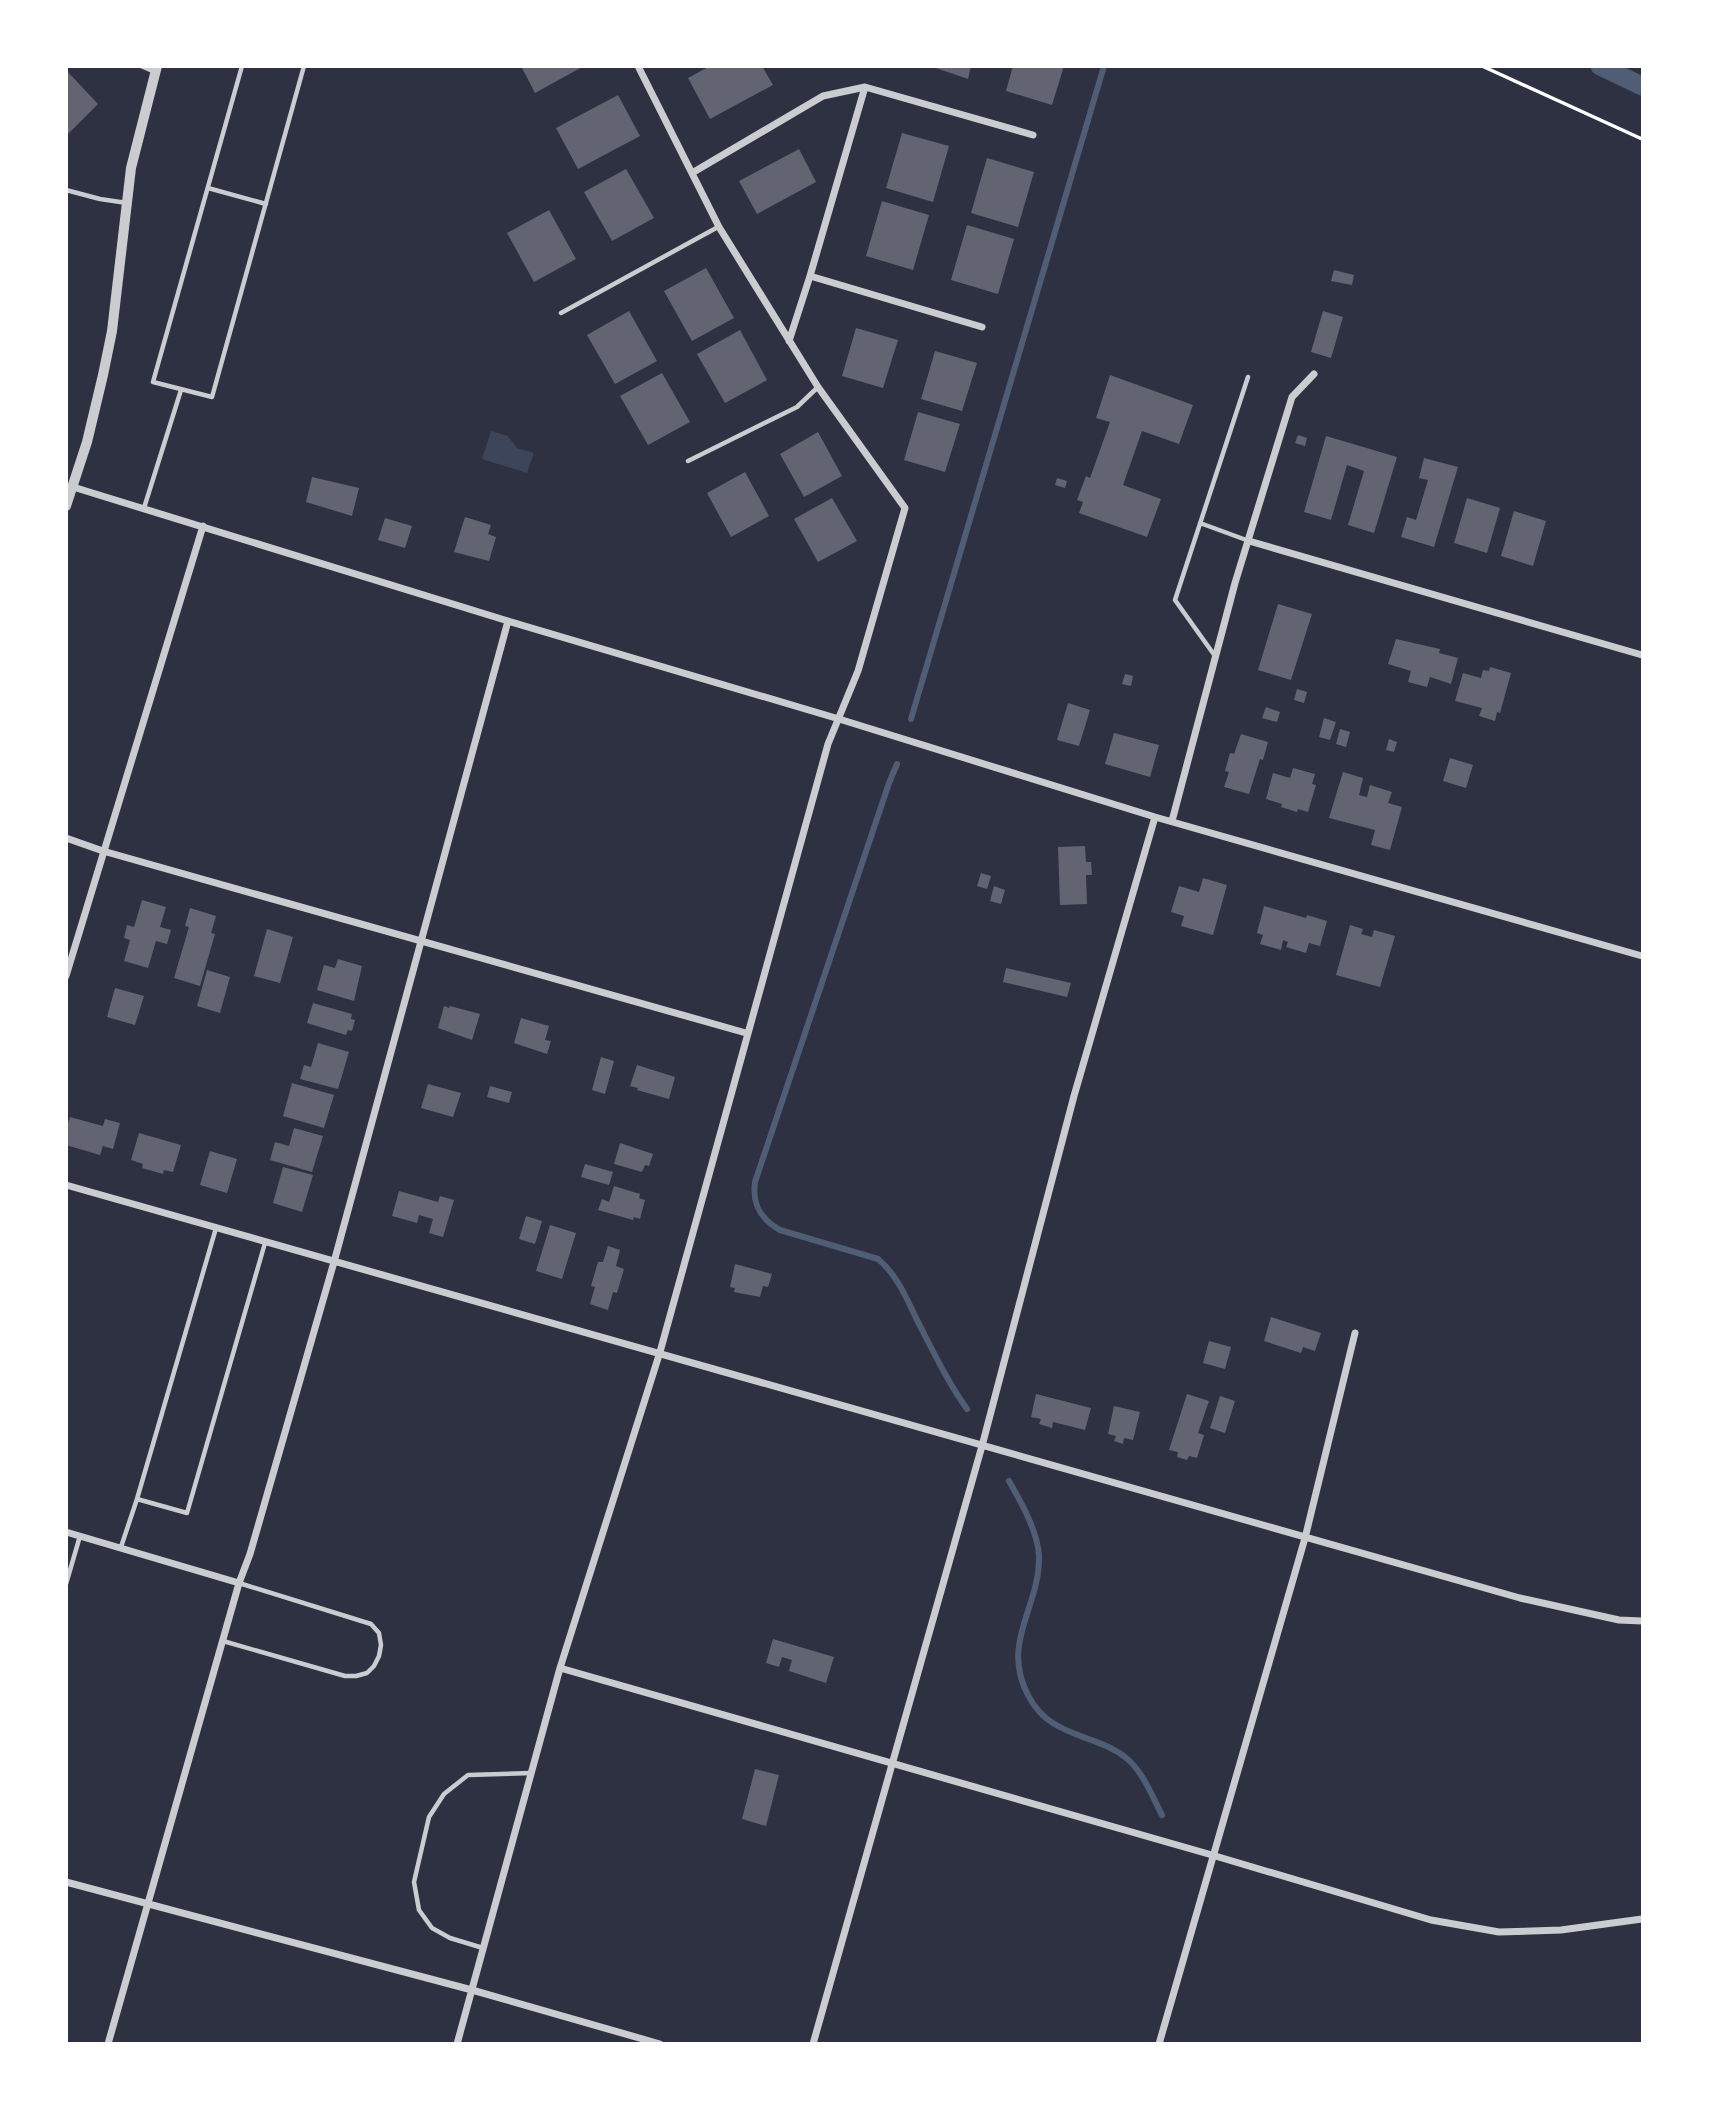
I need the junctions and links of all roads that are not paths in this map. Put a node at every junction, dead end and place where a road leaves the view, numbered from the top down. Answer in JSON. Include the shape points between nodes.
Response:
{"nodes":[{"id":1,"x":141,"y":66,"type":"edge"},
{"id":2,"x":242,"y":66,"type":"edge"},
{"id":3,"x":304,"y":66,"type":"edge"},
{"id":4,"x":638,"y":66,"type":"edge"},
{"id":5,"x":156,"y":69,"type":"edge"},
{"id":6,"x":865,"y":87,"type":"junction"},
{"id":7,"x":1033,"y":135,"type":"dead end"},
{"id":8,"x":692,"y":173,"type":"junction"},
{"id":9,"x":208,"y":188,"type":"junction"},
{"id":10,"x":66,"y":190,"type":"edge"},
{"id":11,"x":128,"y":203,"type":"junction"},
{"id":12,"x":266,"y":204,"type":"junction"},
{"id":13,"x":719,"y":227,"type":"junction"},
{"id":14,"x":810,"y":275,"type":"junction"},
{"id":15,"x":561,"y":313,"type":"dead end"},
{"id":16,"x":982,"y":327,"type":"dead end"},
{"id":17,"x":789,"y":341,"type":"junction"},
{"id":18,"x":1314,"y":374,"type":"dead end"},
{"id":19,"x":1248,"y":377,"type":"dead end"},
{"id":20,"x":818,"y":387,"type":"junction"},
{"id":21,"x":181,"y":390,"type":"junction"},
{"id":22,"x":688,"y":461,"type":"dead end"},
{"id":23,"x":74,"y":486,"type":"junction"},
{"id":24,"x":66,"y":506,"type":"edge"},
{"id":25,"x":144,"y":508,"type":"junction"},
{"id":26,"x":1200,"y":523,"type":"junction"},
{"id":27,"x":203,"y":526,"type":"junction"},
{"id":28,"x":1249,"y":541,"type":"junction"},
{"id":29,"x":508,"y":621,"type":"junction"},
{"id":30,"x":1643,"y":655,"type":"edge"},
{"id":31,"x":1216,"y":656,"type":"junction"},
{"id":32,"x":839,"y":719,"type":"junction"},
{"id":33,"x":1155,"y":817,"type":"junction"},
{"id":34,"x":1172,"y":821,"type":"junction"},
{"id":35,"x":66,"y":838,"type":"edge"},
{"id":36,"x":103,"y":851,"type":"junction"},
{"id":37,"x":421,"y":941,"type":"junction"},
{"id":38,"x":1643,"y":956,"type":"edge"},
{"id":39,"x":66,"y":976,"type":"edge"},
{"id":40,"x":746,"y":1033,"type":"junction"},
{"id":41,"x":66,"y":1185,"type":"edge"},
{"id":42,"x":216,"y":1227,"type":"junction"},
{"id":43,"x":265,"y":1243,"type":"junction"},
{"id":44,"x":334,"y":1262,"type":"junction"},
{"id":45,"x":1355,"y":1333,"type":"dead end"},
{"id":46,"x":660,"y":1352,"type":"junction"},
{"id":47,"x":982,"y":1446,"type":"junction"},
{"id":48,"x":137,"y":1499,"type":"junction"},
{"id":49,"x":66,"y":1532,"type":"edge"},
{"id":50,"x":80,"y":1536,"type":"junction"},
{"id":51,"x":1305,"y":1538,"type":"junction"},
{"id":52,"x":121,"y":1547,"type":"junction"},
{"id":53,"x":239,"y":1583,"type":"junction"},
{"id":54,"x":66,"y":1584,"type":"edge"},
{"id":55,"x":1643,"y":1621,"type":"edge"},
{"id":56,"x":223,"y":1641,"type":"junction"},
{"id":57,"x":560,"y":1668,"type":"junction"},
{"id":58,"x":893,"y":1762,"type":"junction"},
{"id":59,"x":531,"y":1773,"type":"junction"},
{"id":60,"x":1212,"y":1855,"type":"junction"},
{"id":61,"x":66,"y":1882,"type":"edge"},
{"id":62,"x":147,"y":1904,"type":"junction"},
{"id":63,"x":1643,"y":1919,"type":"edge"},
{"id":64,"x":483,"y":1948,"type":"junction"},
{"id":65,"x":472,"y":1990,"type":"junction"},
{"id":66,"x":108,"y":2043,"type":"edge"},
{"id":67,"x":457,"y":2043,"type":"edge"},
{"id":68,"x":660,"y":2043,"type":"edge"},
{"id":69,"x":813,"y":2043,"type":"edge"},
{"id":70,"x":1159,"y":2043,"type":"edge"}],
"edges":[{"from":1,"to":5,"type":"lane"},
{"from":2,"to":9,"type":"lane"},
{"from":3,"to":12,"type":"lane"},
{"from":4,"to":8,"type":"street"},
{"from":5,"to":11,"type":"street","via":[[131,168]]},
{"from":6,"to":7,"type":"street"},
{"from":6,"to":8,"type":"street","via":[[822,96]]},
{"from":6,"to":14,"type":"street"},
{"from":8,"to":13,"type":"street"},
{"from":9,"to":12,"type":"lane"},
{"from":9,"to":21,"type":"lane","via":[[153,382]]},
{"from":10,"to":11,"type":"lane"},
{"from":11,"to":23,"type":"street","via":[[105,364]]},
{"from":12,"to":21,"type":"lane","via":[[212,397]]},
{"from":13,"to":15,"type":"lane"},
{"from":13,"to":17,"type":"street"},
{"from":14,"to":16,"type":"street"},
{"from":14,"to":17,"type":"street"},
{"from":17,"to":20,"type":"street"},
{"from":18,"to":28,"type":"street","via":[[1292,397]]},
{"from":19,"to":26,"type":"lane"},
{"from":20,"to":22,"type":"lane","via":[[797,407]]},
{"from":20,"to":32,"type":"street","via":[[905,508],[858,671]]},
{"from":21,"to":25,"type":"lane"},
{"from":23,"to":24,"type":"street"},
{"from":23,"to":25,"type":"street"},
{"from":25,"to":27,"type":"street"},
{"from":26,"to":28,"type":"lane"},
{"from":26,"to":31,"type":"lane","via":[[1175,600]]},
{"from":27,"to":29,"type":"street"},
{"from":27,"to":36,"type":"street"},
{"from":28,"to":30,"type":"street"},
{"from":28,"to":31,"type":"street"},
{"from":29,"to":32,"type":"street"},
{"from":29,"to":37,"type":"street"},
{"from":31,"to":34,"type":"street"},
{"from":32,"to":33,"type":"street"},
{"from":32,"to":40,"type":"street"},
{"from":33,"to":34,"type":"street"},
{"from":33,"to":47,"type":"street","via":[[1074,1096]]},
{"from":34,"to":38,"type":"street"},
{"from":35,"to":36,"type":"street"},
{"from":36,"to":37,"type":"street"},
{"from":36,"to":39,"type":"street"},
{"from":37,"to":40,"type":"street"},
{"from":37,"to":44,"type":"street"},
{"from":40,"to":46,"type":"street"},
{"from":41,"to":42,"type":"street"},
{"from":42,"to":43,"type":"street"},
{"from":42,"to":48,"type":"lane"},
{"from":43,"to":44,"type":"street"},
{"from":43,"to":48,"type":"lane","via":[[187,1513]]},
{"from":44,"to":46,"type":"street"},
{"from":44,"to":53,"type":"street"},
{"from":45,"to":51,"type":"street"},
{"from":46,"to":47,"type":"street"},
{"from":46,"to":57,"type":"street"},
{"from":47,"to":51,"type":"street"},
{"from":47,"to":58,"type":"street"},
{"from":48,"to":52,"type":"lane"},
{"from":49,"to":50,"type":"street"},
{"from":50,"to":52,"type":"street"},
{"from":50,"to":54,"type":"lane"},
{"from":51,"to":55,"type":"street","via":[[1520,1598]]},
{"from":51,"to":60,"type":"street"},
{"from":52,"to":53,"type":"street"},
{"from":53,"to":56,"type":"street"},
{"from":53,"to":56,"type":"lane","via":[[371,1624],[379,1633],[379,1656],[367,1673],[345,1676]]},
{"from":56,"to":62,"type":"street"},
{"from":57,"to":58,"type":"street"},
{"from":57,"to":59,"type":"street"},
{"from":58,"to":60,"type":"street"},
{"from":58,"to":69,"type":"street"},
{"from":59,"to":64,"type":"street"},
{"from":59,"to":64,"type":"lane","via":[[468,1775],[444,1794],[429,1817],[414,1882],[419,1910],[432,1928]]},
{"from":60,"to":63,"type":"street","via":[[1432,1920],[1499,1932]]},
{"from":60,"to":70,"type":"street"},
{"from":61,"to":62,"type":"street"},
{"from":62,"to":65,"type":"street"},
{"from":62,"to":66,"type":"street"},
{"from":64,"to":65,"type":"street"},
{"from":65,"to":67,"type":"street"},
{"from":65,"to":68,"type":"street"}]}
